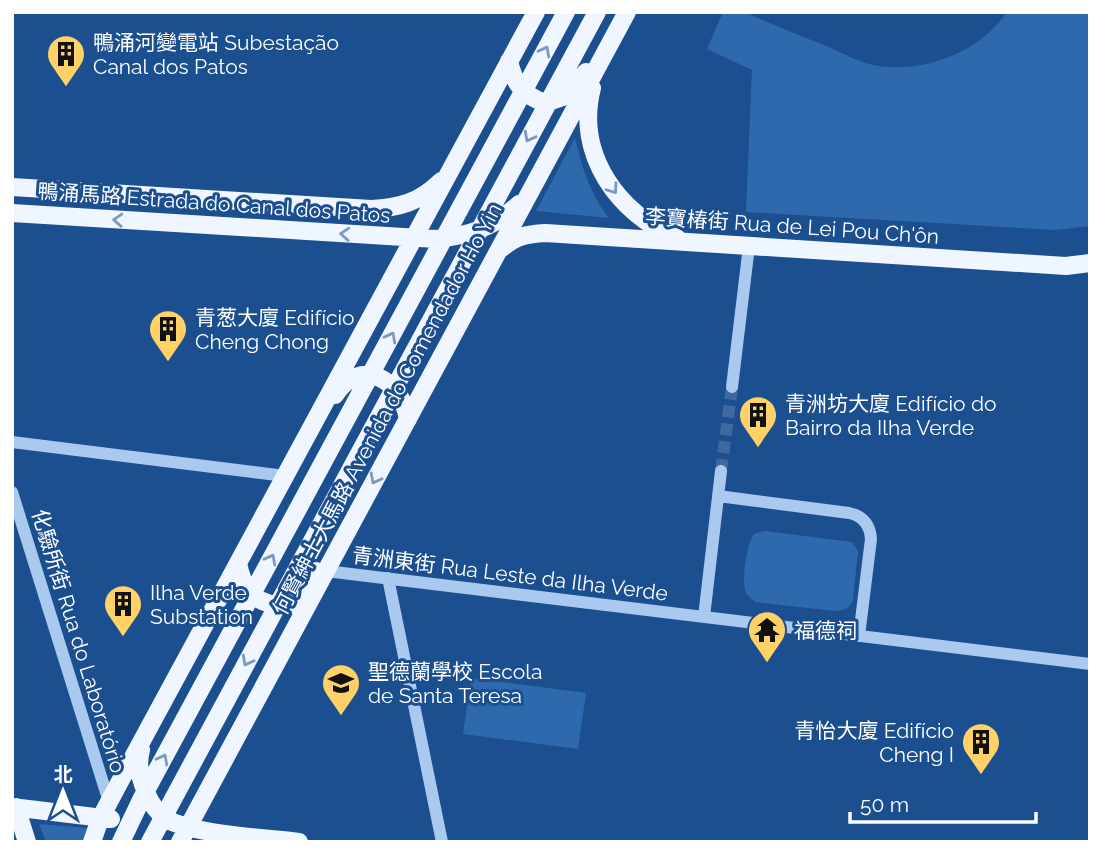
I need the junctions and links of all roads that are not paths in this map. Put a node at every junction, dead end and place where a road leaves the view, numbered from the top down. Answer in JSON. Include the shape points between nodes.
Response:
{"nodes":[{"id":1,"x":536,"y":12,"type":"edge"},
{"id":2,"x":566,"y":12,"type":"edge"},
{"id":3,"x":597,"y":12,"type":"edge"},
{"id":4,"x":627,"y":12,"type":"edge"},
{"id":5,"x":618,"y":30,"type":"junction"},
{"id":6,"x":604,"y":55,"type":"junction"},
{"id":7,"x":509,"y":61,"type":"junction"},
{"id":8,"x":449,"y":172,"type":"junction"},
{"id":9,"x":12,"y":187,"type":"edge"},
{"id":10,"x":529,"y":195,"type":"junction"},
{"id":11,"x":12,"y":213,"type":"edge"},
{"id":12,"x":413,"y":238,"type":"junction"},
{"id":13,"x":700,"y":243,"type":"junction"},
{"id":14,"x":749,"y":246,"type":"junction"},
{"id":15,"x":497,"y":253,"type":"junction"},
{"id":16,"x":1090,"y":263,"type":"edge"},
{"id":17,"x":1066,"y":266,"type":"junction"},
{"id":18,"x":1090,"y":279,"type":"edge"},
{"id":19,"x":732,"y":387,"type":"tunnel mouth"},
{"id":20,"x":408,"y":419,"type":"junction"},
{"id":21,"x":12,"y":442,"type":"edge"},
{"id":22,"x":300,"y":449,"type":"junction"},
{"id":23,"x":721,"y":471,"type":"tunnel mouth"},
{"id":24,"x":285,"y":476,"type":"junction"},
{"id":25,"x":12,"y":492,"type":"edge"},
{"id":26,"x":718,"y":496,"type":"junction"},
{"id":27,"x":347,"y":532,"type":"junction"},
{"id":28,"x":238,"y":563,"type":"junction"},
{"id":29,"x":326,"y":571,"type":"junction"},
{"id":30,"x":388,"y":578,"type":"junction"},
{"id":31,"x":704,"y":617,"type":"junction"},
{"id":32,"x":859,"y":636,"type":"junction"},
{"id":33,"x":1090,"y":664,"type":"edge"},
{"id":34,"x":145,"y":737,"type":"junction"},
{"id":35,"x":14,"y":807,"type":"edge"},
{"id":36,"x":105,"y":810,"type":"junction"},
{"id":37,"x":183,"y":835,"type":"edge"},
{"id":38,"x":27,"y":842,"type":"edge"},
{"id":39,"x":92,"y":842,"type":"edge"},
{"id":40,"x":121,"y":842,"type":"edge"},
{"id":41,"x":150,"y":842,"type":"edge"},
{"id":42,"x":299,"y":842,"type":"edge"},
{"id":43,"x":442,"y":842,"type":"edge"}],
"edges":[{"from":1,"to":7,"type":"main road"},
{"from":40,"to":2,"type":"main road","one_way":true},
{"from":3,"to":41,"type":"main road","one_way":true},
{"from":4,"to":5,"type":"main road","name":"何賢紳士大馬路 Avenida do Comendador Ho Yin"},
{"from":5,"to":6,"type":"main road","name":"何賢紳士大馬路 Avenida do Comendador Ho Yin"},
{"from":5,"to":7,"type":"main road","via":[[576,85],[563,97],[545,103],[519,88]]},
{"from":6,"to":10,"type":"main road","name":"何賢紳士大馬路 Avenida do Comendador Ho Yin"},
{"from":6,"to":13,"type":"main road","one_way":true,"via":[[595,74],[588,114],[603,174],[627,207],[643,220],[680,239]]},
{"from":7,"to":8,"type":"main road"},
{"from":8,"to":9,"type":"main road","name":"鴨涌馬路 Estrada do Canal dos Patos","via":[[413,202],[391,209]]},
{"from":8,"to":12,"type":"main road"},
{"from":10,"to":12,"type":"main road","via":[[505,216],[473,234]]},
{"from":10,"to":15,"type":"main road","name":"何賢紳士大馬路 Avenida do Comendador Ho Yin"},
{"from":12,"to":11,"type":"main road","name":"鴨涌馬路 Estrada do Canal dos Patos","one_way":true},
{"from":12,"to":22,"type":"main road"},
{"from":13,"to":14,"type":"main road","name":"李寶椿街 Rua de Lei Pou Ch'ôn"},
{"from":13,"to":15,"type":"main road","name":"李寶椿街 Rua de Lei Pou Ch'ôn","via":[[536,234],[515,238]]},
{"from":14,"to":17,"type":"main road","name":"李寶椿街 Rua de Lei Pou Ch'ôn"},
{"from":14,"to":19,"type":"street"},
{"from":15,"to":20,"type":"main road","name":"何賢紳士大馬路 Avenida do Comendador Ho Yin"},
{"from":16,"to":17,"type":"main road","name":"李寶椿街 Rua de Lei Pou Ch'ôn"},
{"from":17,"to":18,"type":"main road"},
{"from":20,"to":22,"type":"main road","via":[[405,403],[386,381],[372,375],[359,377],[342,385]]},
{"from":20,"to":27,"type":"main road","name":"何賢紳士大馬路 Avenida do Comendador Ho Yin","one_way":true},
{"from":21,"to":24,"type":"street"},
{"from":22,"to":24,"type":"main road"},
{"from":23,"to":26,"type":"street"},
{"from":24,"to":28,"type":"main road"},
{"from":25,"to":36,"type":"street","name":"化驗所街 Rua do Laboratório"},
{"from":26,"to":31,"type":"street"},
{"from":26,"to":32,"type":"street","via":[[849,513],[864,520],[871,539]]},
{"from":27,"to":28,"type":"main road","via":[[288,606],[259,601],[248,591]]},
{"from":27,"to":29,"type":"main road","name":"何賢紳士大馬路 Avenida do Comendador Ho Yin"},
{"from":28,"to":34,"type":"main road"},
{"from":29,"to":30,"type":"street","name":"青洲東街 Rua Leste da Ilha Verde"},
{"from":29,"to":37,"type":"main road","name":"何賢紳士大馬路 Avenida do Comendador Ho Yin"},
{"from":30,"to":31,"type":"street","name":"青洲東街 Rua Leste da Ilha Verde"},
{"from":30,"to":43,"type":"street"},
{"from":31,"to":32,"type":"street","name":"青洲東街 Rua Leste da Ilha Verde"},
{"from":32,"to":33,"type":"street","name":"青洲東街 Rua Leste da Ilha Verde"},
{"from":34,"to":36,"type":"main road"},
{"from":34,"to":37,"type":"main road","via":[[139,758],[141,781],[150,802]]},
{"from":35,"to":36,"type":"main road"},
{"from":35,"to":38,"type":"main road"},
{"from":36,"to":37,"type":"main road"},
{"from":36,"to":39,"type":"main road"},
{"from":37,"to":42,"type":"main road"}]}
